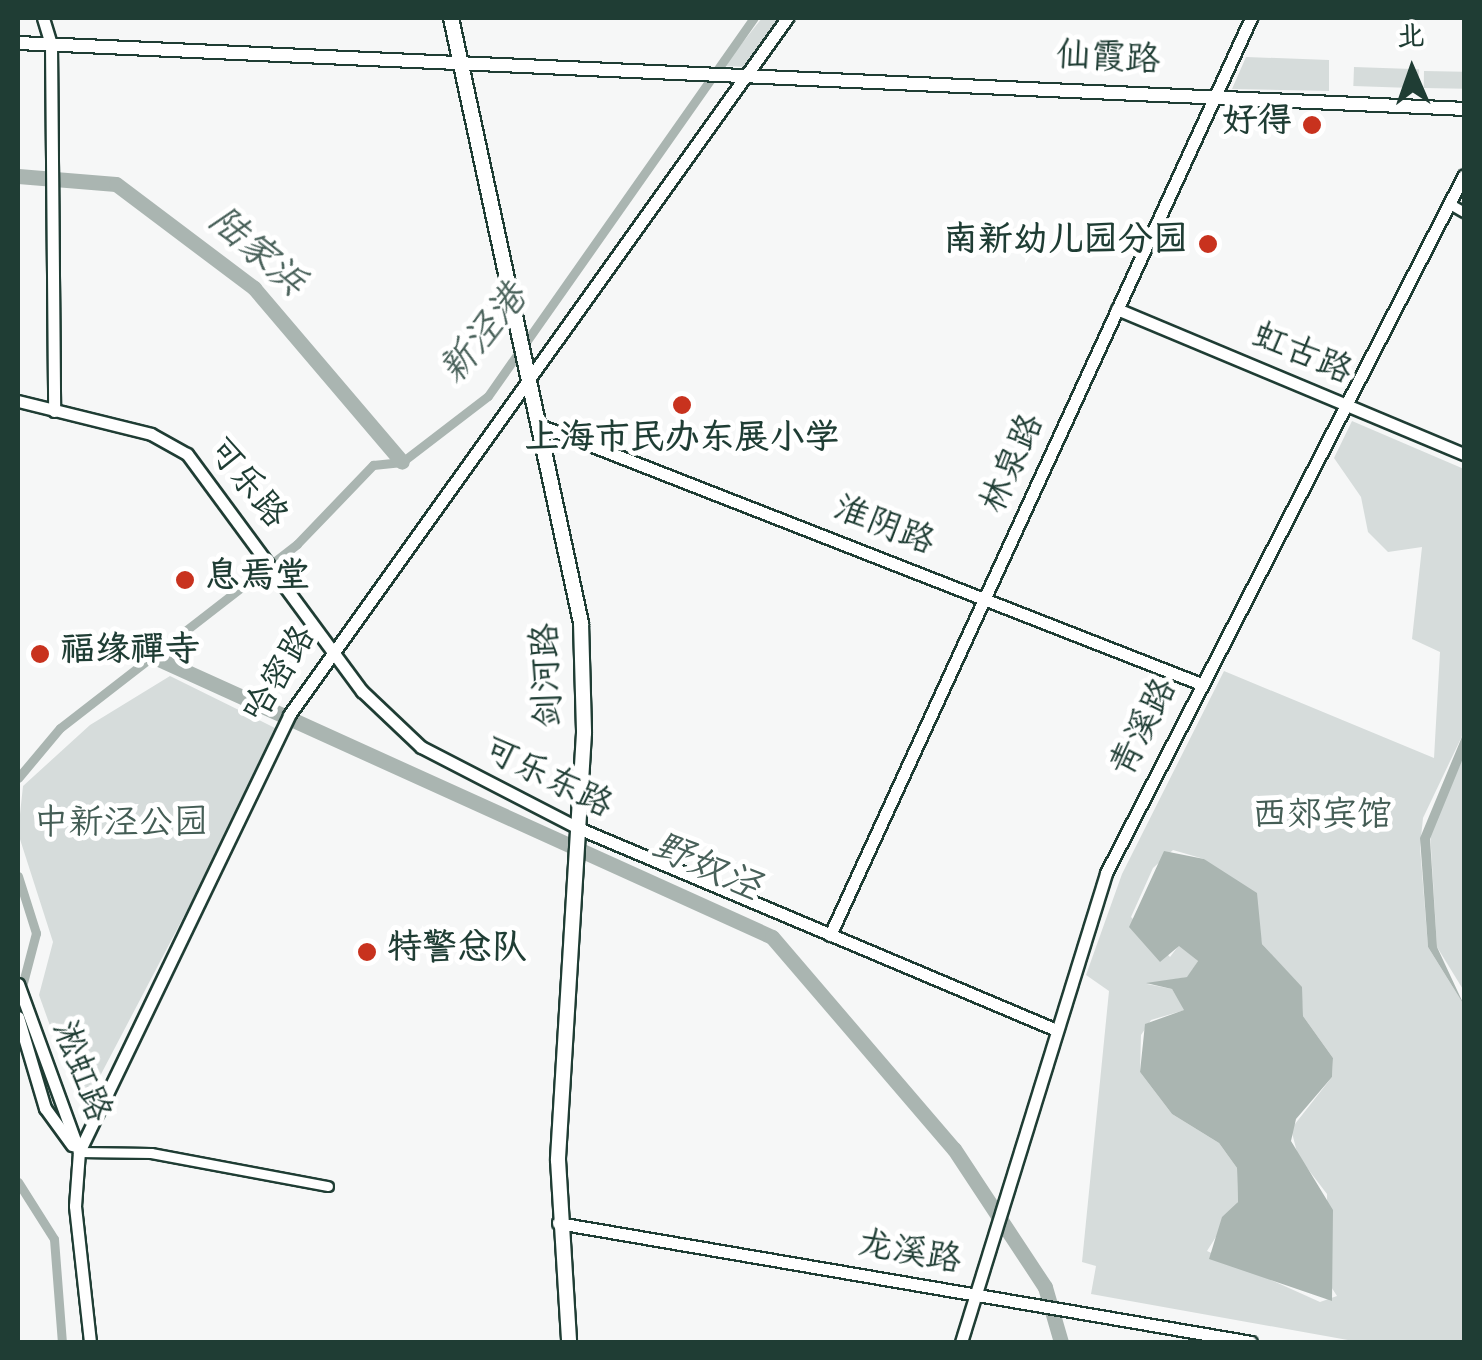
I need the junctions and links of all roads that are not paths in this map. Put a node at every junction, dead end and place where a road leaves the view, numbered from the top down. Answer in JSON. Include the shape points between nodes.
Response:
{"nodes":[{"id":1,"x":43,"y":18,"type":"edge"},
{"id":2,"x":452,"y":18,"type":"edge"},
{"id":3,"x":787,"y":18,"type":"edge"},
{"id":4,"x":1251,"y":18,"type":"edge"},
{"id":5,"x":18,"y":43,"type":"edge"},
{"id":6,"x":51,"y":44,"type":"junction"},
{"id":7,"x":462,"y":61,"type":"junction"},
{"id":8,"x":748,"y":74,"type":"junction"},
{"id":9,"x":1214,"y":97,"type":"junction"},
{"id":10,"x":1464,"y":109,"type":"edge"},
{"id":11,"x":1464,"y":175,"type":"edge"},
{"id":12,"x":1450,"y":204,"type":"junction"},
{"id":13,"x":1464,"y":212,"type":"edge"},
{"id":14,"x":1116,"y":309,"type":"junction"},
{"id":15,"x":532,"y":375,"type":"junction"},
{"id":16,"x":18,"y":402,"type":"edge"},
{"id":17,"x":1346,"y":406,"type":"junction"},
{"id":18,"x":54,"y":411,"type":"junction"},
{"id":19,"x":544,"y":427,"type":"junction"},
{"id":20,"x":1464,"y":454,"type":"edge"},
{"id":21,"x":986,"y":598,"type":"junction"},
{"id":22,"x":331,"y":646,"type":"junction"},
{"id":23,"x":1201,"y":684,"type":"junction"},
{"id":24,"x":578,"y":828,"type":"junction"},
{"id":25,"x":830,"y":935,"type":"junction"},
{"id":26,"x":18,"y":984,"type":"edge"},
{"id":27,"x":18,"y":1018,"type":"edge"},
{"id":28,"x":1054,"y":1028,"type":"junction"},
{"id":29,"x":31,"y":1043,"type":"junction"},
{"id":30,"x":79,"y":1152,"type":"junction"},
{"id":31,"x":328,"y":1186,"type":"dead end"},
{"id":32,"x":558,"y":1224,"type":"junction"},
{"id":33,"x":976,"y":1295,"type":"junction"},
{"id":34,"x":90,"y":1342,"type":"edge"},
{"id":35,"x":569,"y":1342,"type":"edge"},
{"id":36,"x":962,"y":1342,"type":"edge"},
{"id":37,"x":1251,"y":1342,"type":"edge"}],
"edges":[{"from":1,"to":6,"type":"street"},
{"from":2,"to":7,"type":"main road","name":"剑河路"},
{"from":3,"to":8,"type":"street","name":"哈密路"},
{"from":4,"to":9,"type":"street","name":"林泉路"},
{"from":5,"to":6,"type":"main road","name":"仙霞路"},
{"from":6,"to":7,"type":"main road","name":"仙霞路"},
{"from":6,"to":18,"type":"street"},
{"from":7,"to":8,"type":"main road","name":"仙霞路"},
{"from":7,"to":15,"type":"main road","name":"剑河路"},
{"from":8,"to":9,"type":"main road","name":"仙霞路"},
{"from":8,"to":15,"type":"street","name":"哈密路"},
{"from":9,"to":10,"type":"main road","name":"仙霞路"},
{"from":9,"to":14,"type":"street","name":"林泉路"},
{"from":11,"to":12,"type":"street","name":"青溪路"},
{"from":12,"to":13,"type":"street"},
{"from":12,"to":17,"type":"street","name":"青溪路"},
{"from":14,"to":17,"type":"street","name":"虹古路"},
{"from":14,"to":21,"type":"street","name":"林泉路"},
{"from":15,"to":19,"type":"main road","name":"剑河路"},
{"from":15,"to":22,"type":"street","name":"哈密路"},
{"from":16,"to":18,"type":"street","name":"可乐路"},
{"from":17,"to":20,"type":"street","name":"虹古路"},
{"from":17,"to":23,"type":"street","name":"青溪路"},
{"from":18,"to":22,"type":"street","name":"可乐路","via":[[170,442],[266,555]]},
{"from":19,"to":21,"type":"street","name":"淮阴路"},
{"from":19,"to":24,"type":"main road","name":"剑河路","via":[[581,622]]},
{"from":21,"to":23,"type":"street","name":"淮阴路"},
{"from":21,"to":25,"type":"street","name":"林泉路"},
{"from":22,"to":24,"type":"street","name":"可乐东路","via":[[380,714],[420,747]]},
{"from":22,"to":30,"type":"street","name":"哈密路","via":[[287,720]]},
{"from":23,"to":28,"type":"street","name":"青溪路","via":[[1106,874]]},
{"from":24,"to":25,"type":"street","name":"可乐东路"},
{"from":24,"to":32,"type":"main road","name":"剑河路"},
{"from":25,"to":28,"type":"street","name":"可乐东路"},
{"from":26,"to":29,"type":"street","name":"淞虹路"},
{"from":27,"to":29,"type":"street","name":"淞虹路"},
{"from":28,"to":33,"type":"street","name":"青溪路"},
{"from":29,"to":30,"type":"street","name":"淞虹路"},
{"from":30,"to":31,"type":"street","via":[[151,1154]]},
{"from":30,"to":34,"type":"street","name":"哈密路"},
{"from":32,"to":33,"type":"street","name":"龙溪路"},
{"from":32,"to":35,"type":"main road","name":"剑河路"},
{"from":33,"to":36,"type":"street","name":"青溪路"},
{"from":33,"to":37,"type":"street","name":"龙溪路"}]}
